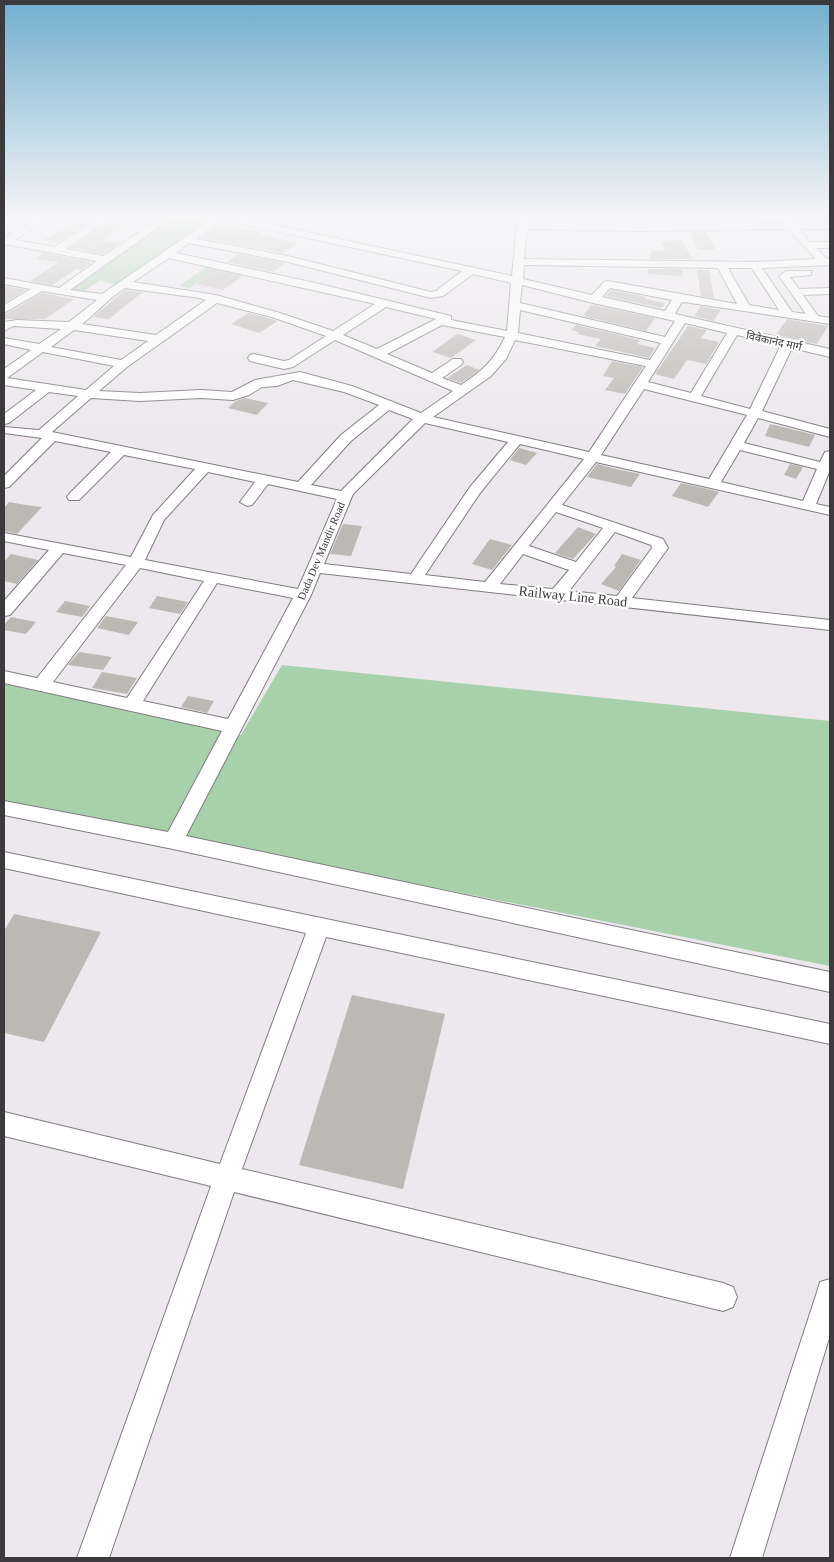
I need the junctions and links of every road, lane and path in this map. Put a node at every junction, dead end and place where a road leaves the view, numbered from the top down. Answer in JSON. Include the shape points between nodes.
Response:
{"nodes":[{"id":1,"x":39,"y":289,"type":"edge"},
{"id":2,"x":46,"y":289,"type":"edge"},
{"id":3,"x":64,"y":289,"type":"edge"},
{"id":4,"x":116,"y":289,"type":"edge"},
{"id":5,"x":156,"y":289,"type":"edge"},
{"id":6,"x":321,"y":289,"type":"edge"},
{"id":7,"x":411,"y":289,"type":"edge"},
{"id":8,"x":445,"y":289,"type":"edge"},
{"id":9,"x":516,"y":289,"type":"edge"},
{"id":10,"x":550,"y":289,"type":"edge"},
{"id":11,"x":604,"y":289,"type":"edge"},
{"id":12,"x":633,"y":289,"type":"edge"},
{"id":13,"x":735,"y":289,"type":"edge"},
{"id":14,"x":771,"y":289,"type":"edge"},
{"id":15,"x":794,"y":289,"type":"edge"},
{"id":16,"x":61,"y":291,"type":"junction"},
{"id":17,"x":830,"y":291,"type":"edge"},
{"id":18,"x":796,"y":292,"type":"junction"},
{"id":19,"x":436,"y":295,"type":"junction"},
{"id":20,"x":104,"y":297,"type":"junction"},
{"id":21,"x":216,"y":298,"type":"junction"},
{"id":22,"x":684,"y":299,"type":"junction"},
{"id":23,"x":594,"y":300,"type":"junction"},
{"id":24,"x":384,"y":303,"type":"junction"},
{"id":25,"x":513,"y":305,"type":"junction"},
{"id":26,"x":745,"y":309,"type":"junction"},
{"id":27,"x":4,"y":310,"type":"edge"},
{"id":28,"x":422,"y":312,"type":"junction"},
{"id":29,"x":788,"y":315,"type":"junction"},
{"id":30,"x":667,"y":317,"type":"junction"},
{"id":31,"x":815,"y":319,"type":"junction"},
{"id":32,"x":681,"y":320,"type":"junction"},
{"id":33,"x":440,"y":321,"type":"junction"},
{"id":34,"x":830,"y":321,"type":"edge"},
{"id":35,"x":6,"y":324,"type":"edge"},
{"id":36,"x":72,"y":326,"type":"junction"},
{"id":37,"x":96,"y":330,"type":"junction"},
{"id":38,"x":734,"y":332,"type":"junction"},
{"id":39,"x":62,"y":334,"type":"junction"},
{"id":40,"x":512,"y":334,"type":"junction"},
{"id":41,"x":333,"y":335,"type":"junction"},
{"id":42,"x":158,"y":338,"type":"junction"},
{"id":43,"x":4,"y":341,"type":"edge"},
{"id":44,"x":82,"y":341,"type":"junction"},
{"id":45,"x":668,"y":341,"type":"junction"},
{"id":46,"x":788,"y":344,"type":"junction"},
{"id":47,"x":42,"y":349,"type":"junction"},
{"id":48,"x":830,"y":353,"type":"edge"},
{"id":49,"x":377,"y":354,"type":"junction"},
{"id":50,"x":135,"y":355,"type":"junction"},
{"id":51,"x":254,"y":358,"type":"dead end"},
{"id":52,"x":457,"y":362,"type":"dead end"},
{"id":53,"x":123,"y":364,"type":"junction"},
{"id":54,"x":654,"y":364,"type":"junction"},
{"id":55,"x":4,"y":375,"type":"edge"},
{"id":56,"x":432,"y":379,"type":"junction"},
{"id":57,"x":4,"y":381,"type":"edge"},
{"id":58,"x":640,"y":384,"type":"junction"},
{"id":59,"x":47,"y":387,"type":"junction"},
{"id":60,"x":464,"y":391,"type":"junction"},
{"id":61,"x":89,"y":394,"type":"junction"},
{"id":62,"x":694,"y":398,"type":"junction"},
{"id":63,"x":387,"y":405,"type":"junction"},
{"id":64,"x":754,"y":414,"type":"junction"},
{"id":65,"x":422,"y":418,"type":"junction"},
{"id":66,"x":5,"y":428,"type":"edge"},
{"id":67,"x":830,"y":433,"type":"edge"},
{"id":68,"x":47,"y":435,"type":"junction"},
{"id":69,"x":516,"y":441,"type":"junction"},
{"id":70,"x":736,"y":445,"type":"junction"},
{"id":71,"x":120,"y":451,"type":"junction"},
{"id":72,"x":592,"y":458,"type":"junction"},
{"id":73,"x":828,"y":461,"type":"edge"},
{"id":74,"x":205,"y":467,"type":"junction"},
{"id":75,"x":264,"y":480,"type":"junction"},
{"id":76,"x":4,"y":484,"type":"edge"},
{"id":77,"x":713,"y":484,"type":"junction"},
{"id":78,"x":300,"y":487,"type":"junction"},
{"id":79,"x":344,"y":496,"type":"junction"},
{"id":80,"x":74,"y":497,"type":"dead end"},
{"id":81,"x":247,"y":502,"type":"dead end"},
{"id":82,"x":808,"y":506,"type":"junction"},
{"id":83,"x":554,"y":507,"type":"junction"},
{"id":84,"x":830,"y":511,"type":"edge"},
{"id":85,"x":612,"y":527,"type":"junction"},
{"id":86,"x":4,"y":537,"type":"edge"},
{"id":87,"x":58,"y":549,"type":"junction"},
{"id":88,"x":522,"y":549,"type":"junction"},
{"id":89,"x":135,"y":564,"type":"junction"},
{"id":90,"x":316,"y":568,"type":"junction"},
{"id":91,"x":580,"y":568,"type":"junction"},
{"id":92,"x":213,"y":578,"type":"junction"},
{"id":93,"x":415,"y":579,"type":"junction"},
{"id":94,"x":489,"y":587,"type":"junction"},
{"id":95,"x":303,"y":595,"type":"junction"},
{"id":96,"x":557,"y":595,"type":"junction"},
{"id":97,"x":621,"y":602,"type":"junction"},
{"id":98,"x":4,"y":611,"type":"edge"},
{"id":99,"x":830,"y":625,"type":"edge"},
{"id":100,"x":4,"y":677,"type":"edge"},
{"id":101,"x":41,"y":685,"type":"junction"},
{"id":102,"x":131,"y":705,"type":"junction"},
{"id":103,"x":234,"y":727,"type":"junction"},
{"id":104,"x":4,"y":808,"type":"edge"},
{"id":105,"x":173,"y":841,"type":"junction"},
{"id":106,"x":5,"y":863,"type":"edge"},
{"id":107,"x":319,"y":926,"type":"junction"},
{"id":108,"x":830,"y":982,"type":"edge"},
{"id":109,"x":830,"y":1034,"type":"edge"},
{"id":110,"x":4,"y":1124,"type":"edge"},
{"id":111,"x":227,"y":1177,"type":"junction"},
{"id":112,"x":830,"y":1292,"type":"edge"},
{"id":113,"x":723,"y":1297,"type":"dead end"},
{"id":114,"x":93,"y":1558,"type":"edge"},
{"id":115,"x":746,"y":1558,"type":"edge"}],
"edges":[{"from":1,"to":27,"type":"street"},
{"from":2,"to":16,"type":"street"},
{"from":3,"to":16,"type":"street"},
{"from":4,"to":20,"type":"street"},
{"from":5,"to":21,"type":"street"},
{"from":6,"to":24,"type":"street"},
{"from":7,"to":19,"type":"street"},
{"from":8,"to":19,"type":"street"},
{"from":9,"to":25,"type":"street","name":"Dada Dev Mandir Road"},
{"from":10,"to":23,"type":"street","name":"विवेकानंद मार्ग"},
{"from":11,"to":23,"type":"street"},
{"from":12,"to":22,"type":"street"},
{"from":13,"to":26,"type":"street"},
{"from":14,"to":29,"type":"street"},
{"from":15,"to":18,"type":"street"},
{"from":16,"to":20,"type":"street"},
{"from":17,"to":18,"type":"street"},
{"from":18,"to":31,"type":"street"},
{"from":19,"to":28,"type":"street"},
{"from":20,"to":36,"type":"street","via":[[102,303]]},
{"from":21,"to":41,"type":"street"},
{"from":21,"to":42,"type":"street"},
{"from":22,"to":26,"type":"street"},
{"from":22,"to":30,"type":"street","via":[[677,301]]},
{"from":23,"to":30,"type":"street","name":"विवेकानंद मार्ग"},
{"from":24,"to":28,"type":"street"},
{"from":24,"to":41,"type":"street"},
{"from":25,"to":40,"type":"street","name":"Dada Dev Mandir Road"},
{"from":25,"to":45,"type":"street"},
{"from":26,"to":29,"type":"street"},
{"from":28,"to":33,"type":"street","via":[[447,318]]},
{"from":29,"to":31,"type":"street"},
{"from":30,"to":32,"type":"street","name":"विवेकानंद मार्ग"},
{"from":31,"to":34,"type":"street"},
{"from":32,"to":38,"type":"street","name":"विवेकानंद मार्ग"},
{"from":32,"to":45,"type":"street"},
{"from":33,"to":40,"type":"street"},
{"from":33,"to":49,"type":"street"},
{"from":35,"to":36,"type":"street"},
{"from":36,"to":37,"type":"street"},
{"from":36,"to":39,"type":"street"},
{"from":37,"to":42,"type":"street"},
{"from":37,"to":44,"type":"street"},
{"from":38,"to":46,"type":"street","name":"विवेकानंद मार्ग"},
{"from":38,"to":62,"type":"street"},
{"from":39,"to":44,"type":"street"},
{"from":39,"to":47,"type":"street"},
{"from":40,"to":54,"type":"street"},
{"from":40,"to":60,"type":"street","name":"Dada Dev Mandir Road","via":[[500,359]]},
{"from":41,"to":49,"type":"street"},
{"from":41,"to":51,"type":"street","via":[[289,365]]},
{"from":42,"to":50,"type":"street"},
{"from":43,"to":47,"type":"street"},
{"from":44,"to":50,"type":"street","via":[[84,349]]},
{"from":45,"to":54,"type":"street"},
{"from":46,"to":48,"type":"street","name":"विवेकानंद मार्ग"},
{"from":46,"to":64,"type":"street"},
{"from":47,"to":53,"type":"street"},
{"from":47,"to":55,"type":"street"},
{"from":49,"to":56,"type":"street"},
{"from":50,"to":53,"type":"street"},
{"from":52,"to":56,"type":"street"},
{"from":53,"to":61,"type":"street"},
{"from":54,"to":58,"type":"street"},
{"from":56,"to":60,"type":"street"},
{"from":57,"to":59,"type":"street"},
{"from":58,"to":62,"type":"street"},
{"from":58,"to":72,"type":"street"},
{"from":59,"to":61,"type":"street"},
{"from":59,"to":66,"type":"street"},
{"from":60,"to":65,"type":"street","name":"Dada Dev Mandir Road"},
{"from":61,"to":63,"type":"street","via":[[233,396],[258,383],[277,382],[295,375],[348,389]]},
{"from":61,"to":68,"type":"street"},
{"from":62,"to":64,"type":"street"},
{"from":63,"to":65,"type":"street"},
{"from":63,"to":78,"type":"street","via":[[346,438]]},
{"from":64,"to":67,"type":"street"},
{"from":64,"to":70,"type":"street"},
{"from":65,"to":69,"type":"street"},
{"from":65,"to":79,"type":"street","name":"Dada Dev Mandir Road"},
{"from":66,"to":68,"type":"street"},
{"from":68,"to":71,"type":"street"},
{"from":68,"to":76,"type":"street"},
{"from":69,"to":72,"type":"street"},
{"from":69,"to":93,"type":"street","via":[[488,470],[463,504]]},
{"from":70,"to":73,"type":"street"},
{"from":70,"to":77,"type":"street"},
{"from":71,"to":74,"type":"street"},
{"from":71,"to":80,"type":"street"},
{"from":72,"to":77,"type":"street"},
{"from":72,"to":83,"type":"street"},
{"from":73,"to":82,"type":"street"},
{"from":74,"to":75,"type":"street"},
{"from":74,"to":89,"type":"street","via":[[158,518]]},
{"from":75,"to":78,"type":"street"},
{"from":75,"to":81,"type":"street"},
{"from":77,"to":82,"type":"street"},
{"from":78,"to":79,"type":"street"},
{"from":79,"to":90,"type":"street","name":"Dada Dev Mandir Road"},
{"from":82,"to":84,"type":"street"},
{"from":83,"to":85,"type":"street"},
{"from":83,"to":88,"type":"street"},
{"from":85,"to":91,"type":"street"},
{"from":85,"to":97,"type":"street","via":[[655,540],[660,545]]},
{"from":86,"to":87,"type":"street"},
{"from":87,"to":89,"type":"street"},
{"from":87,"to":98,"type":"street"},
{"from":88,"to":91,"type":"street"},
{"from":88,"to":94,"type":"street"},
{"from":89,"to":92,"type":"street"},
{"from":89,"to":101,"type":"street"},
{"from":90,"to":93,"type":"street","name":"Railway Line Road"},
{"from":90,"to":95,"type":"street","name":"Dada Dev Mandir Road"},
{"from":91,"to":96,"type":"street"},
{"from":92,"to":95,"type":"street"},
{"from":92,"to":102,"type":"street"},
{"from":93,"to":94,"type":"street","name":"Railway Line Road"},
{"from":94,"to":96,"type":"street","name":"Railway Line Road"},
{"from":95,"to":103,"type":"street","name":"Dada Dev Mandir Road"},
{"from":96,"to":97,"type":"street","name":"Railway Line Road"},
{"from":97,"to":99,"type":"street","name":"Railway Line Road"},
{"from":100,"to":101,"type":"street"},
{"from":101,"to":102,"type":"street"},
{"from":102,"to":103,"type":"street"},
{"from":103,"to":105,"type":"street","name":"Dada Dev Mandir Road"},
{"from":104,"to":105,"type":"street"},
{"from":105,"to":108,"type":"street"},
{"from":106,"to":107,"type":"street"},
{"from":107,"to":109,"type":"street"},
{"from":107,"to":111,"type":"street"},
{"from":110,"to":111,"type":"street"},
{"from":111,"to":113,"type":"street"},
{"from":111,"to":114,"type":"street"},
{"from":112,"to":115,"type":"street"}]}
